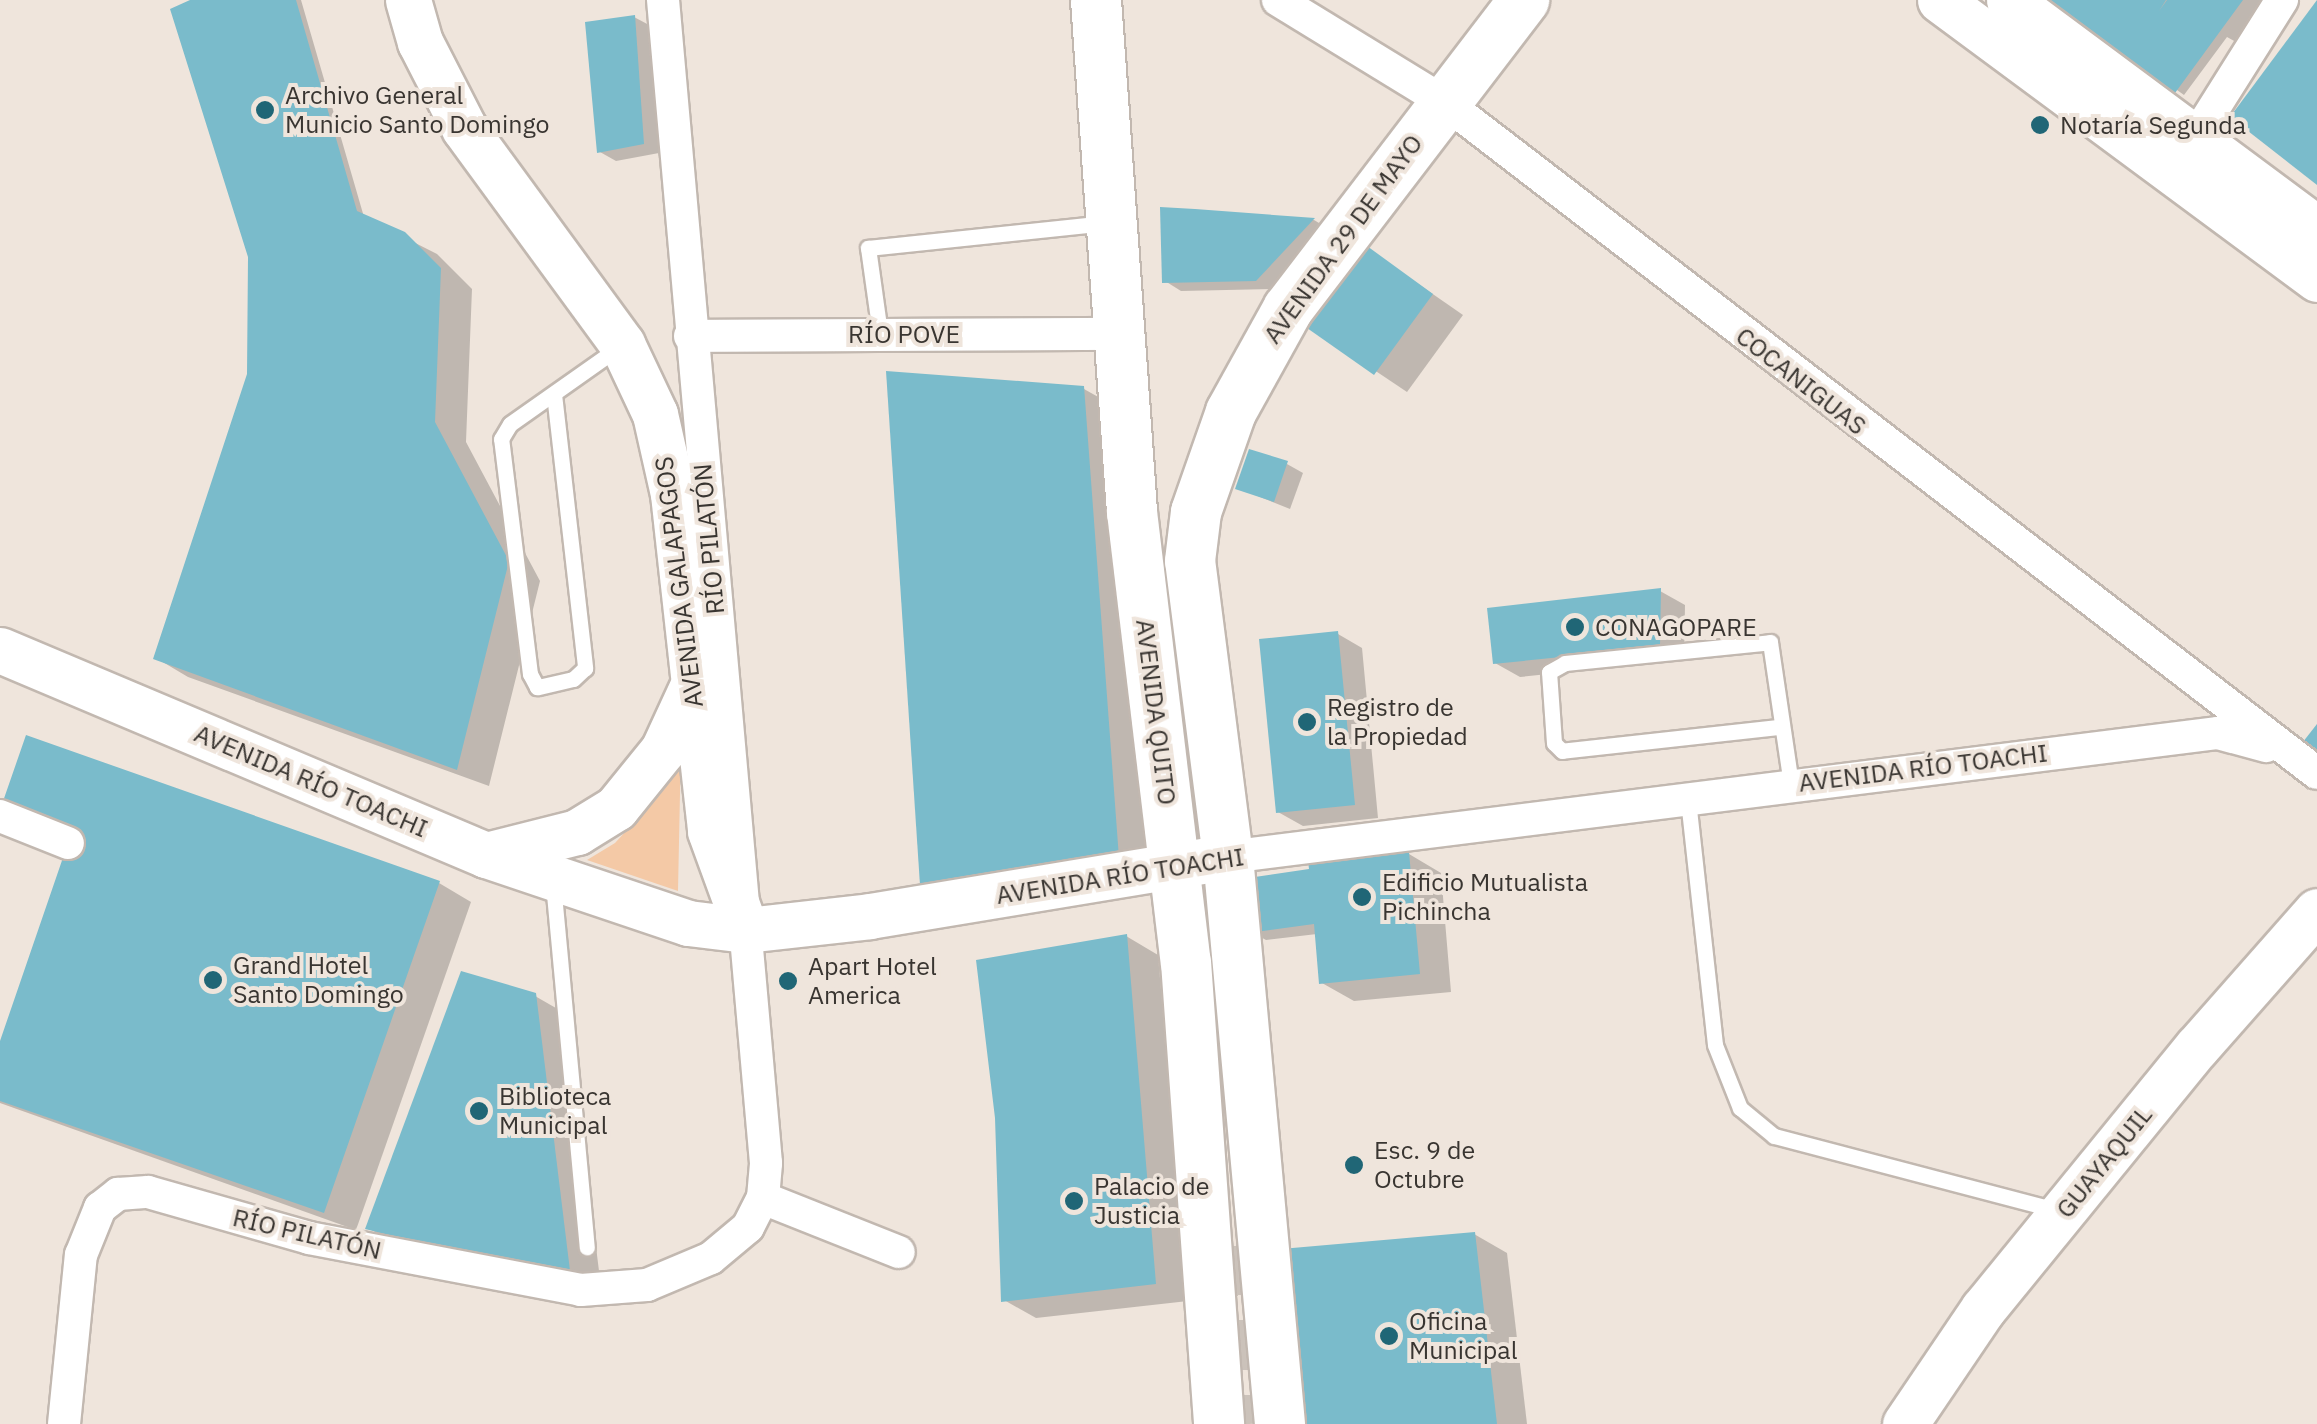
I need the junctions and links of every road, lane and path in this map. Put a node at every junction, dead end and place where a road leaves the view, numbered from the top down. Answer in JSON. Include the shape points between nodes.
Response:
{"nodes":[{"id":1,"x":408,"y":0,"type":"edge"},
{"id":2,"x":663,"y":0,"type":"edge"},
{"id":3,"x":1096,"y":0,"type":"edge"},
{"id":4,"x":1278,"y":0,"type":"edge"},
{"id":5,"x":1524,"y":0,"type":"edge"},
{"id":6,"x":1940,"y":0,"type":"edge"},
{"id":7,"x":2008,"y":0,"type":"edge"},
{"id":8,"x":2282,"y":0,"type":"edge"},
{"id":9,"x":1443,"y":101,"type":"junction"},
{"id":10,"x":2185,"y":154,"type":"junction"},
{"id":11,"x":1110,"y":215,"type":"junction"},
{"id":12,"x":2317,"y":229,"type":"edge"},
{"id":13,"x":2317,"y":279,"type":"edge"},
{"id":14,"x":1288,"y":309,"type":"junction"},
{"id":15,"x":880,"y":333,"type":"junction"},
{"id":16,"x":1118,"y":334,"type":"junction"},
{"id":17,"x":690,"y":336,"type":"junction"},
{"id":18,"x":622,"y":344,"type":"junction"},
{"id":19,"x":554,"y":394,"type":"junction"},
{"id":20,"x":0,"y":650,"type":"edge"},
{"id":21,"x":692,"y":688,"type":"junction"},
{"id":22,"x":1778,"y":727,"type":"junction"},
{"id":23,"x":2285,"y":752,"type":"junction"},
{"id":24,"x":2317,"y":773,"type":"edge"},
{"id":25,"x":1790,"y":784,"type":"junction"},
{"id":26,"x":1688,"y":800,"type":"junction"},
{"id":27,"x":0,"y":816,"type":"edge"},
{"id":28,"x":68,"y":843,"type":"dead end"},
{"id":29,"x":486,"y":855,"type":"junction"},
{"id":30,"x":1228,"y":856,"type":"junction"},
{"id":31,"x":1175,"y":866,"type":"junction"},
{"id":32,"x":553,"y":881,"type":"junction"},
{"id":33,"x":2317,"y":911,"type":"edge"},
{"id":34,"x":746,"y":930,"type":"junction"},
{"id":35,"x":763,"y":1198,"type":"junction"},
{"id":36,"x":2064,"y":1212,"type":"junction"},
{"id":37,"x":587,"y":1247,"type":"dead end"},
{"id":38,"x":899,"y":1252,"type":"dead end"},
{"id":39,"x":64,"y":1424,"type":"edge"},
{"id":40,"x":1220,"y":1424,"type":"edge"},
{"id":41,"x":1280,"y":1424,"type":"edge"},
{"id":42,"x":1905,"y":1424,"type":"edge"}],
"edges":[{"from":1,"to":18,"type":"main road","name":"AVENIDA GALAPAGOS","via":[[420,42],[464,128]]},
{"from":2,"to":17,"type":"street","name":"RÍO PILATÓN"},
{"from":3,"to":11,"type":"main road","name":"AVENIDA QUITO"},
{"from":4,"to":9,"type":"street","name":"COCANIGUAS"},
{"from":5,"to":9,"type":"main road","name":"AVENIDA 29 DE MAYO"},
{"from":6,"to":10,"type":"main road"},
{"from":7,"to":10,"type":"main road"},
{"from":8,"to":10,"type":"street"},
{"from":9,"to":14,"type":"main road","name":"AVENIDA 29 DE MAYO"},
{"from":9,"to":23,"type":"street","name":"COCANIGUAS"},
{"from":10,"to":12,"type":"main road"},
{"from":10,"to":13,"type":"main road"},
{"from":11,"to":14,"type":"main road","via":[[1127,257],[1168,539],[1221,390]]},
{"from":11,"to":15,"type":"lane","via":[[868,248]]},
{"from":11,"to":16,"type":"main road","name":"AVENIDA QUITO"},
{"from":14,"to":30,"type":"main road","name":"AVENIDA 29 DE MAYO","via":[[1231,412],[1196,512],[1190,562]]},
{"from":15,"to":16,"type":"street","name":"RÍO POVE"},
{"from":15,"to":17,"type":"street","name":"RÍO POVE"},
{"from":16,"to":31,"type":"main road","name":"AVENIDA QUITO","via":[[1132,512]]},
{"from":17,"to":34,"type":"street","name":"RÍO PILATÓN"},
{"from":18,"to":19,"type":"lane"},
{"from":18,"to":21,"type":"main road","name":"AVENIDA GALAPAGOS","via":[[655,414],[667,465]]},
{"from":19,"to":19,"type":"lane","via":[[510,424],[500,447],[537,687],[573,680],[584,668]]},
{"from":20,"to":29,"type":"main road","name":"AVENIDA RÍO TOACHI"},
{"from":21,"to":29,"type":"main road","via":[[663,750],[616,808],[554,840]]},
{"from":21,"to":34,"type":"main road","name":"AVENIDA GALAPAGOS","via":[[710,831]]},
{"from":22,"to":22,"type":"lane","via":[[1770,642],[1565,662],[1549,672],[1554,742],[1562,751]]},
{"from":22,"to":25,"type":"lane"},
{"from":23,"to":24,"type":"street","name":"COCANIGUAS"},
{"from":23,"to":25,"type":"street","name":"AVENIDA RÍO TOACHI","via":[[2218,734]]},
{"from":25,"to":26,"type":"street","name":"AVENIDA RÍO TOACHI"},
{"from":26,"to":30,"type":"street","name":"AVENIDA RÍO TOACHI"},
{"from":26,"to":36,"type":"lane","via":[[1715,1045],[1740,1108],[1774,1136]]},
{"from":27,"to":28,"type":"street"},
{"from":29,"to":32,"type":"main road","name":"AVENIDA RÍO TOACHI"},
{"from":30,"to":31,"type":"main road","name":"AVENIDA RÍO TOACHI"},
{"from":30,"to":41,"type":"main road"},
{"from":31,"to":34,"type":"main road","name":"AVENIDA RÍO TOACHI"},
{"from":31,"to":40,"type":"main road","name":"AVENIDA QUITO"},
{"from":32,"to":34,"type":"main road","name":"AVENIDA RÍO TOACHI","via":[[688,923]]},
{"from":32,"to":37,"type":"lane"},
{"from":33,"to":36,"type":"main road","name":"GUAYAQUIL"},
{"from":34,"to":35,"type":"street","name":"RÍO PILATÓN"},
{"from":35,"to":38,"type":"street"},
{"from":35,"to":39,"type":"street","name":"RÍO PILATÓN","via":[[748,1227],[712,1258],[647,1285],[581,1290],[309,1238],[148,1192],[118,1194],[100,1208],[81,1255]]},
{"from":36,"to":42,"type":"main road","name":"GUAYAQUIL","via":[[1983,1309]]}]}
